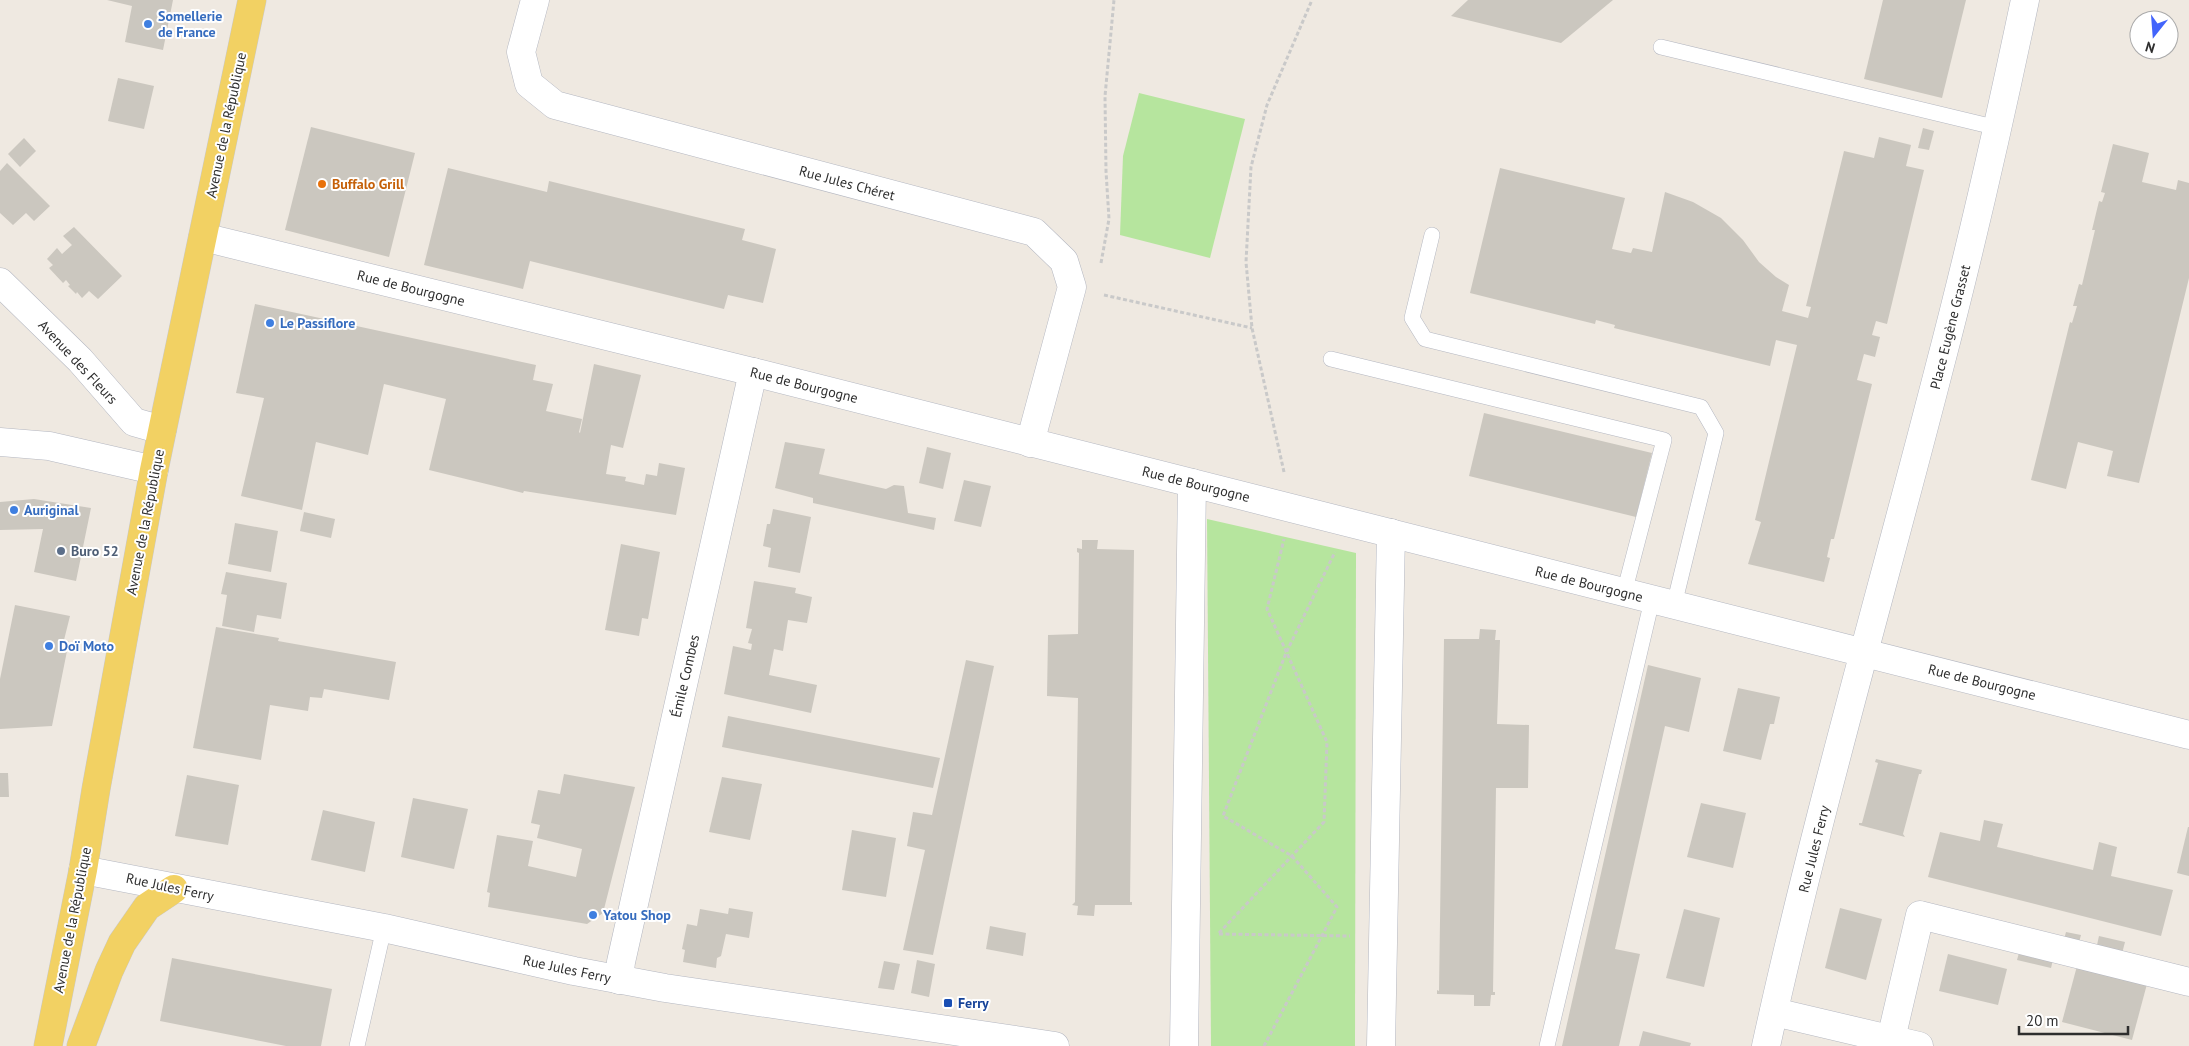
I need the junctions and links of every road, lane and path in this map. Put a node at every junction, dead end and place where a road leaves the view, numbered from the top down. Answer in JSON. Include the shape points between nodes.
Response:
{"nodes":[{"id":1,"x":252,"y":0,"type":"edge"},
{"id":2,"x":536,"y":0,"type":"edge"},
{"id":3,"x":1114,"y":0,"type":"edge"},
{"id":4,"x":1312,"y":0,"type":"edge"},
{"id":5,"x":2025,"y":0,"type":"edge"},
{"id":6,"x":1661,"y":47,"type":"dead end"},
{"id":7,"x":1998,"y":128,"type":"junction"},
{"id":8,"x":1432,"y":235,"type":"dead end"},
{"id":9,"x":203,"y":236,"type":"junction"},
{"id":10,"x":1100,"y":265,"type":"dead end"},
{"id":11,"x":0,"y":282,"type":"edge"},
{"id":12,"x":1072,"y":287,"type":"junction"},
{"id":13,"x":1252,"y":328,"type":"junction"},
{"id":14,"x":1332,"y":359,"type":"dead end"},
{"id":15,"x":753,"y":372,"type":"junction"},
{"id":16,"x":162,"y":430,"type":"junction"},
{"id":17,"x":0,"y":442,"type":"edge"},
{"id":18,"x":1030,"y":442,"type":"junction"},
{"id":19,"x":154,"y":470,"type":"junction"},
{"id":20,"x":1192,"y":483,"type":"junction"},
{"id":21,"x":1292,"y":508,"type":"junction"},
{"id":22,"x":1349,"y":522,"type":"junction"},
{"id":23,"x":1391,"y":533,"type":"junction"},
{"id":24,"x":1624,"y":593,"type":"junction"},
{"id":25,"x":1663,"y":603,"type":"junction"},
{"id":26,"x":1286,"y":652,"type":"junction"},
{"id":27,"x":1863,"y":652,"type":"junction"},
{"id":28,"x":2189,"y":735,"type":"edge"},
{"id":29,"x":1292,"y":856,"type":"junction"},
{"id":30,"x":83,"y":870,"type":"junction"},
{"id":31,"x":174,"y":889,"type":"junction"},
{"id":32,"x":384,"y":928,"type":"junction"},
{"id":33,"x":1186,"y":933,"type":"junction"},
{"id":34,"x":1218,"y":934,"type":"junction"},
{"id":35,"x":1322,"y":936,"type":"junction"},
{"id":36,"x":1383,"y":936,"type":"junction"},
{"id":37,"x":620,"y":980,"type":"junction"},
{"id":38,"x":2189,"y":982,"type":"edge"},
{"id":39,"x":1774,"y":1012,"type":"junction"},
{"id":40,"x":1891,"y":1039,"type":"junction"},
{"id":41,"x":48,"y":1046,"type":"edge"},
{"id":42,"x":81,"y":1046,"type":"edge"},
{"id":43,"x":357,"y":1046,"type":"edge"},
{"id":44,"x":1055,"y":1046,"type":"edge"},
{"id":45,"x":1184,"y":1046,"type":"edge"},
{"id":46,"x":1264,"y":1046,"type":"edge"},
{"id":47,"x":1380,"y":1046,"type":"edge"},
{"id":48,"x":1547,"y":1046,"type":"edge"},
{"id":49,"x":1766,"y":1046,"type":"edge"},
{"id":50,"x":1919,"y":1046,"type":"edge"}],
"edges":[{"from":1,"to":9,"type":"main road","name":"Avenue de la République"},
{"from":2,"to":12,"type":"street","name":"Rue Jules Chéret","via":[[521,52],[529,84],[555,105],[1034,232],[1064,261]]},
{"from":3,"to":10,"type":"path","via":[[1106,96],[1109,219]]},
{"from":4,"to":13,"type":"path","via":[[1267,105],[1251,167],[1246,262]]},
{"from":5,"to":7,"type":"street","name":"Place Eugène Grasset"},
{"from":6,"to":7,"type":"lane"},
{"from":7,"to":27,"type":"street","name":"Place Eugène Grasset","via":[[1940,369]]},
{"from":8,"to":25,"type":"lane","via":[[1412,318],[1425,339],[1701,407],[1716,433]]},
{"from":9,"to":15,"type":"street","name":"Rue de Bourgogne"},
{"from":9,"to":16,"type":"main road","name":"Avenue de la République"},
{"from":11,"to":16,"type":"street","name":"Avenue des Fleurs","via":[[80,360],[134,422]]},
{"from":12,"to":13,"type":"path"},
{"from":12,"to":18,"type":"street"},
{"from":13,"to":21,"type":"path"},
{"from":14,"to":24,"type":"lane","via":[[1664,440]]},
{"from":15,"to":18,"type":"street","name":"Rue de Bourgogne"},
{"from":15,"to":37,"type":"street","name":"Émile Combes","via":[[621,962]]},
{"from":16,"to":19,"type":"main road","name":"Avenue de la République"},
{"from":17,"to":19,"type":"street","via":[[49,446]]},
{"from":18,"to":20,"type":"street","name":"Rue de Bourgogne"},
{"from":19,"to":30,"type":"main road","name":"Avenue de la République"},
{"from":20,"to":21,"type":"street","name":"Rue de Bourgogne"},
{"from":20,"to":33,"type":"street"},
{"from":21,"to":22,"type":"street","name":"Rue de Bourgogne"},
{"from":21,"to":26,"type":"path","via":[[1267,609]]},
{"from":22,"to":23,"type":"street","name":"Rue de Bourgogne"},
{"from":22,"to":26,"type":"path"},
{"from":23,"to":24,"type":"street","name":"Rue de Bourgogne"},
{"from":23,"to":36,"type":"street"},
{"from":24,"to":25,"type":"street","name":"Rue de Bourgogne"},
{"from":25,"to":27,"type":"street","name":"Rue de Bourgogne"},
{"from":25,"to":48,"type":"lane"},
{"from":26,"to":29,"type":"path","via":[[1327,742],[1324,822]]},
{"from":26,"to":29,"type":"path","via":[[1223,816]]},
{"from":27,"to":28,"type":"street","name":"Rue de Bourgogne"},
{"from":27,"to":39,"type":"street","name":"Rue Jules Ferry"},
{"from":29,"to":34,"type":"path"},
{"from":29,"to":35,"type":"path","via":[[1337,907]]},
{"from":30,"to":31,"type":"street","name":"Rue Jules Ferry"},
{"from":30,"to":41,"type":"main road","name":"Avenue de la République"},
{"from":31,"to":32,"type":"street","name":"Rue Jules Ferry"},
{"from":31,"to":42,"type":"main road","via":[[147,908],[122,943]]},
{"from":32,"to":37,"type":"street","name":"Rue Jules Ferry"},
{"from":32,"to":43,"type":"lane"},
{"from":33,"to":34,"type":"path"},
{"from":33,"to":45,"type":"street"},
{"from":34,"to":35,"type":"path"},
{"from":35,"to":36,"type":"path"},
{"from":35,"to":46,"type":"path"},
{"from":36,"to":47,"type":"street"},
{"from":37,"to":44,"type":"street","name":"Rue Jules Ferry"},
{"from":38,"to":40,"type":"street","via":[[1920,915]]},
{"from":39,"to":40,"type":"street"},
{"from":39,"to":49,"type":"street","name":"Rue Jules Ferry"},
{"from":40,"to":50,"type":"street"}]}
